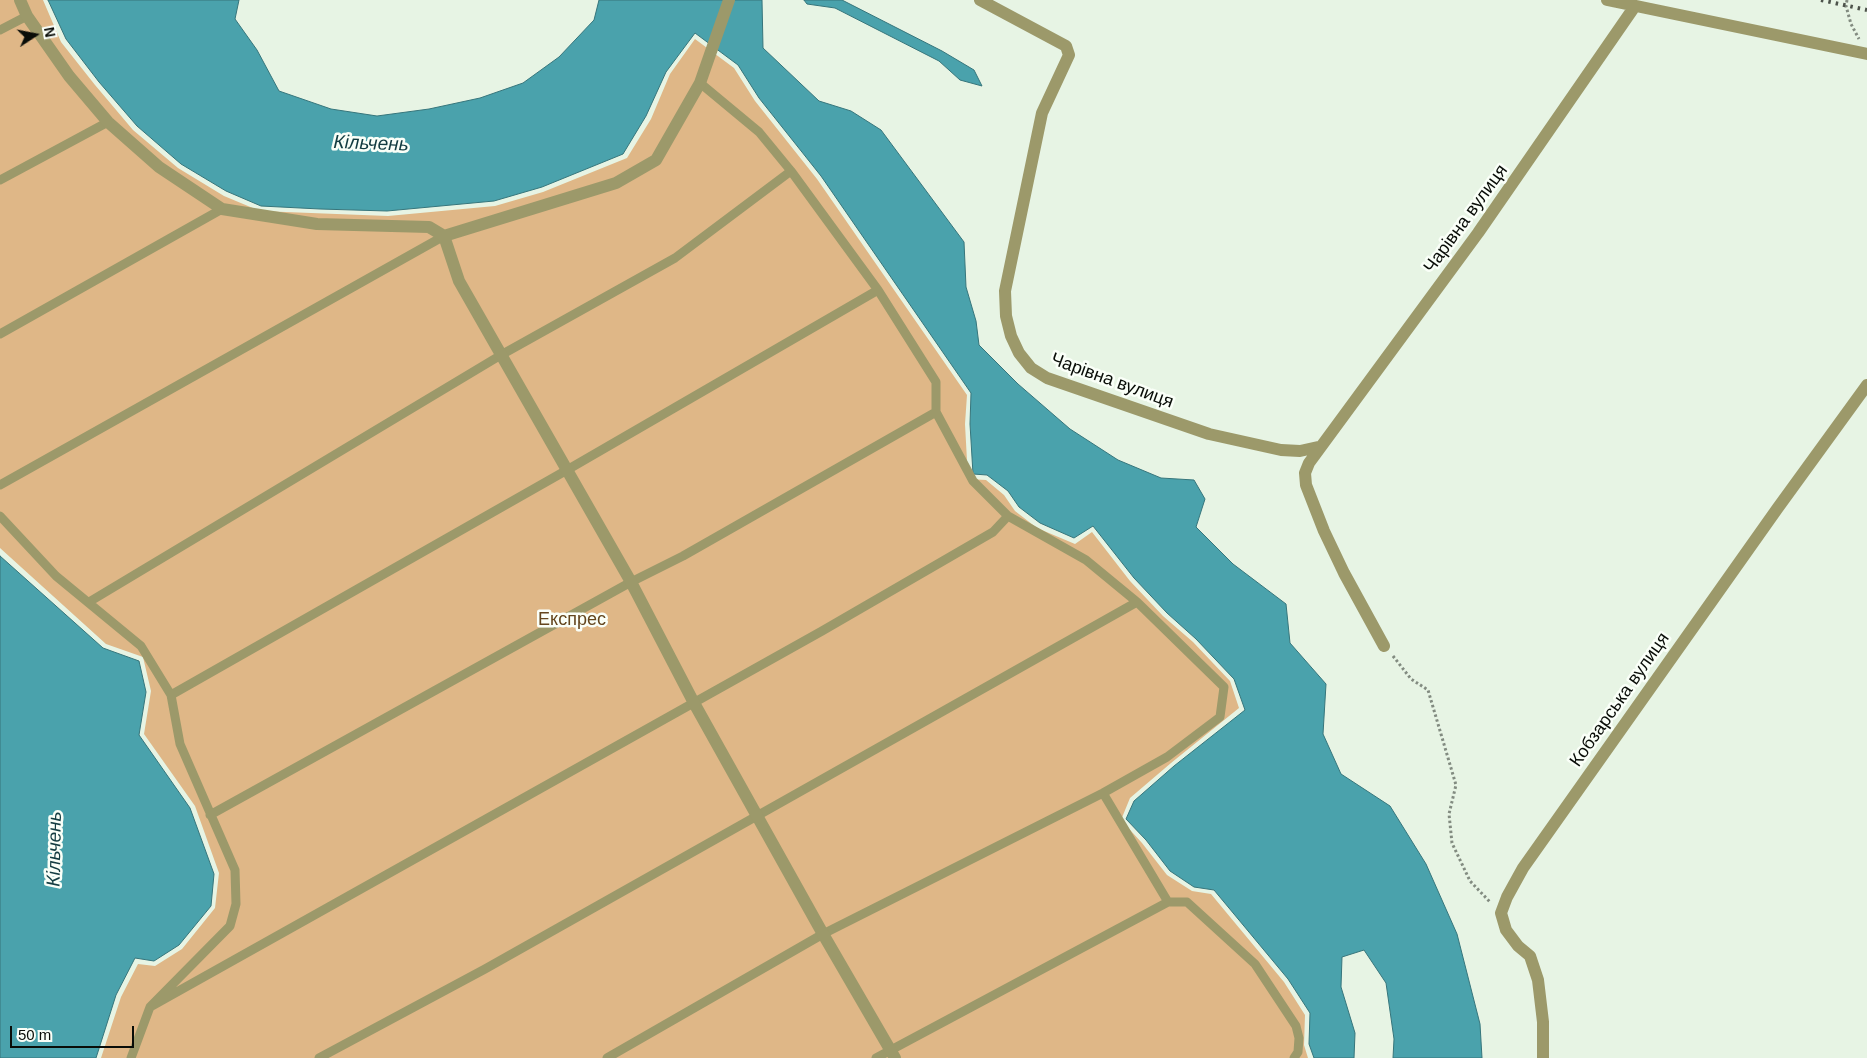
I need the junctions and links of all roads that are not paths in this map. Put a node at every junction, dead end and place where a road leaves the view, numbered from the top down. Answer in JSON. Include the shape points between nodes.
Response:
{"nodes":[{"id":1,"x":20,"y":0,"type":"edge"},
{"id":2,"x":729,"y":0,"type":"edge"},
{"id":3,"x":980,"y":0,"type":"edge"},
{"id":4,"x":1607,"y":0,"type":"edge"},
{"id":5,"x":1635,"y":6,"type":"junction"},
{"id":6,"x":27,"y":16,"type":"junction"},
{"id":7,"x":0,"y":30,"type":"edge"},
{"id":8,"x":1865,"y":50,"type":"edge"},
{"id":9,"x":700,"y":83,"type":"junction"},
{"id":10,"x":108,"y":122,"type":"junction"},
{"id":11,"x":791,"y":171,"type":"junction"},
{"id":12,"x":0,"y":180,"type":"edge"},
{"id":13,"x":222,"y":209,"type":"junction"},
{"id":14,"x":444,"y":236,"type":"junction"},
{"id":15,"x":878,"y":290,"type":"junction"},
{"id":16,"x":0,"y":334,"type":"edge"},
{"id":17,"x":501,"y":355,"type":"junction"},
{"id":18,"x":1867,"y":385,"type":"edge"},
{"id":19,"x":936,"y":412,"type":"junction"},
{"id":20,"x":1318,"y":447,"type":"junction"},
{"id":21,"x":567,"y":470,"type":"junction"},
{"id":22,"x":0,"y":485,"type":"edge"},
{"id":23,"x":0,"y":516,"type":"edge"},
{"id":24,"x":1008,"y":516,"type":"junction"},
{"id":25,"x":631,"y":582,"type":"junction"},
{"id":26,"x":89,"y":602,"type":"junction"},
{"id":27,"x":1137,"y":602,"type":"junction"},
{"id":28,"x":1384,"y":646,"type":"road end"},
{"id":29,"x":171,"y":695,"type":"junction"},
{"id":30,"x":694,"y":703,"type":"junction"},
{"id":31,"x":1103,"y":793,"type":"junction"},
{"id":32,"x":210,"y":815,"type":"junction"},
{"id":33,"x":759,"y":816,"type":"junction"},
{"id":34,"x":1168,"y":902,"type":"junction"},
{"id":35,"x":823,"y":934,"type":"junction"},
{"id":36,"x":150,"y":1007,"type":"junction"},
{"id":37,"x":892,"y":1054,"type":"edge"},
{"id":38,"x":131,"y":1058,"type":"edge"},
{"id":39,"x":319,"y":1058,"type":"edge"},
{"id":40,"x":608,"y":1058,"type":"edge"},
{"id":41,"x":876,"y":1058,"type":"edge"},
{"id":42,"x":1294,"y":1058,"type":"edge"},
{"id":43,"x":1543,"y":1058,"type":"edge"}],
"edges":[{"from":1,"to":6,"type":"street"},
{"from":2,"to":9,"type":"street"},
{"from":3,"to":20,"type":"street","name":"Чарівна вулиця","via":[[1066,46],[1069,55],[1042,113],[1005,291],[1006,316],[1019,353],[1031,368],[1047,378],[1208,434],[1281,450],[1300,451]]},
{"from":4,"to":5,"type":"street"},
{"from":5,"to":8,"type":"street"},
{"from":5,"to":20,"type":"street","name":"Чарівна вулиця","via":[[1478,233]]},
{"from":6,"to":7,"type":"lane"},
{"from":6,"to":10,"type":"street","via":[[69,76]]},
{"from":9,"to":11,"type":"lane","via":[[760,132]]},
{"from":9,"to":14,"type":"street","via":[[656,160],[616,183]]},
{"from":10,"to":12,"type":"lane"},
{"from":10,"to":13,"type":"street","via":[[159,166]]},
{"from":11,"to":15,"type":"lane"},
{"from":11,"to":17,"type":"lane","via":[[675,258]]},
{"from":13,"to":14,"type":"street","via":[[317,224],[429,227]]},
{"from":13,"to":16,"type":"lane"},
{"from":14,"to":17,"type":"street","via":[[460,281]]},
{"from":14,"to":22,"type":"lane"},
{"from":15,"to":19,"type":"lane","via":[[936,382]]},
{"from":15,"to":21,"type":"lane"},
{"from":17,"to":21,"type":"street"},
{"from":17,"to":26,"type":"lane"},
{"from":18,"to":43,"type":"street","name":"Кобзарська вулиця","via":[[1523,868],[1507,897],[1501,913],[1506,930],[1530,956],[1538,980]]},
{"from":19,"to":24,"type":"lane","via":[[974,481]]},
{"from":19,"to":25,"type":"lane","via":[[683,556]]},
{"from":20,"to":28,"type":"street","name":"Чарівна вулиця","via":[[1308,463],[1306,485],[1344,573]]},
{"from":21,"to":25,"type":"street"},
{"from":21,"to":29,"type":"lane"},
{"from":23,"to":26,"type":"lane","via":[[56,576]]},
{"from":24,"to":27,"type":"lane","via":[[1086,560]]},
{"from":24,"to":30,"type":"lane","via":[[993,532]]},
{"from":25,"to":30,"type":"street"},
{"from":25,"to":32,"type":"lane"},
{"from":26,"to":29,"type":"lane","via":[[142,646]]},
{"from":27,"to":31,"type":"lane","via":[[1224,687],[1220,717],[1167,757]]},
{"from":27,"to":33,"type":"lane"},
{"from":29,"to":32,"type":"lane","via":[[180,744]]},
{"from":30,"to":33,"type":"street"},
{"from":30,"to":36,"type":"lane"},
{"from":31,"to":34,"type":"lane"},
{"from":31,"to":35,"type":"lane"},
{"from":32,"to":36,"type":"lane","via":[[235,870],[236,904],[230,926]]},
{"from":33,"to":35,"type":"street"},
{"from":33,"to":39,"type":"lane"},
{"from":34,"to":37,"type":"lane"},
{"from":34,"to":42,"type":"lane","via":[[1186,902],[1255,964],[1296,1026],[1299,1038]]},
{"from":35,"to":37,"type":"street"},
{"from":35,"to":40,"type":"lane"},
{"from":36,"to":38,"type":"lane"},
{"from":37,"to":41,"type":"lane"}]}
